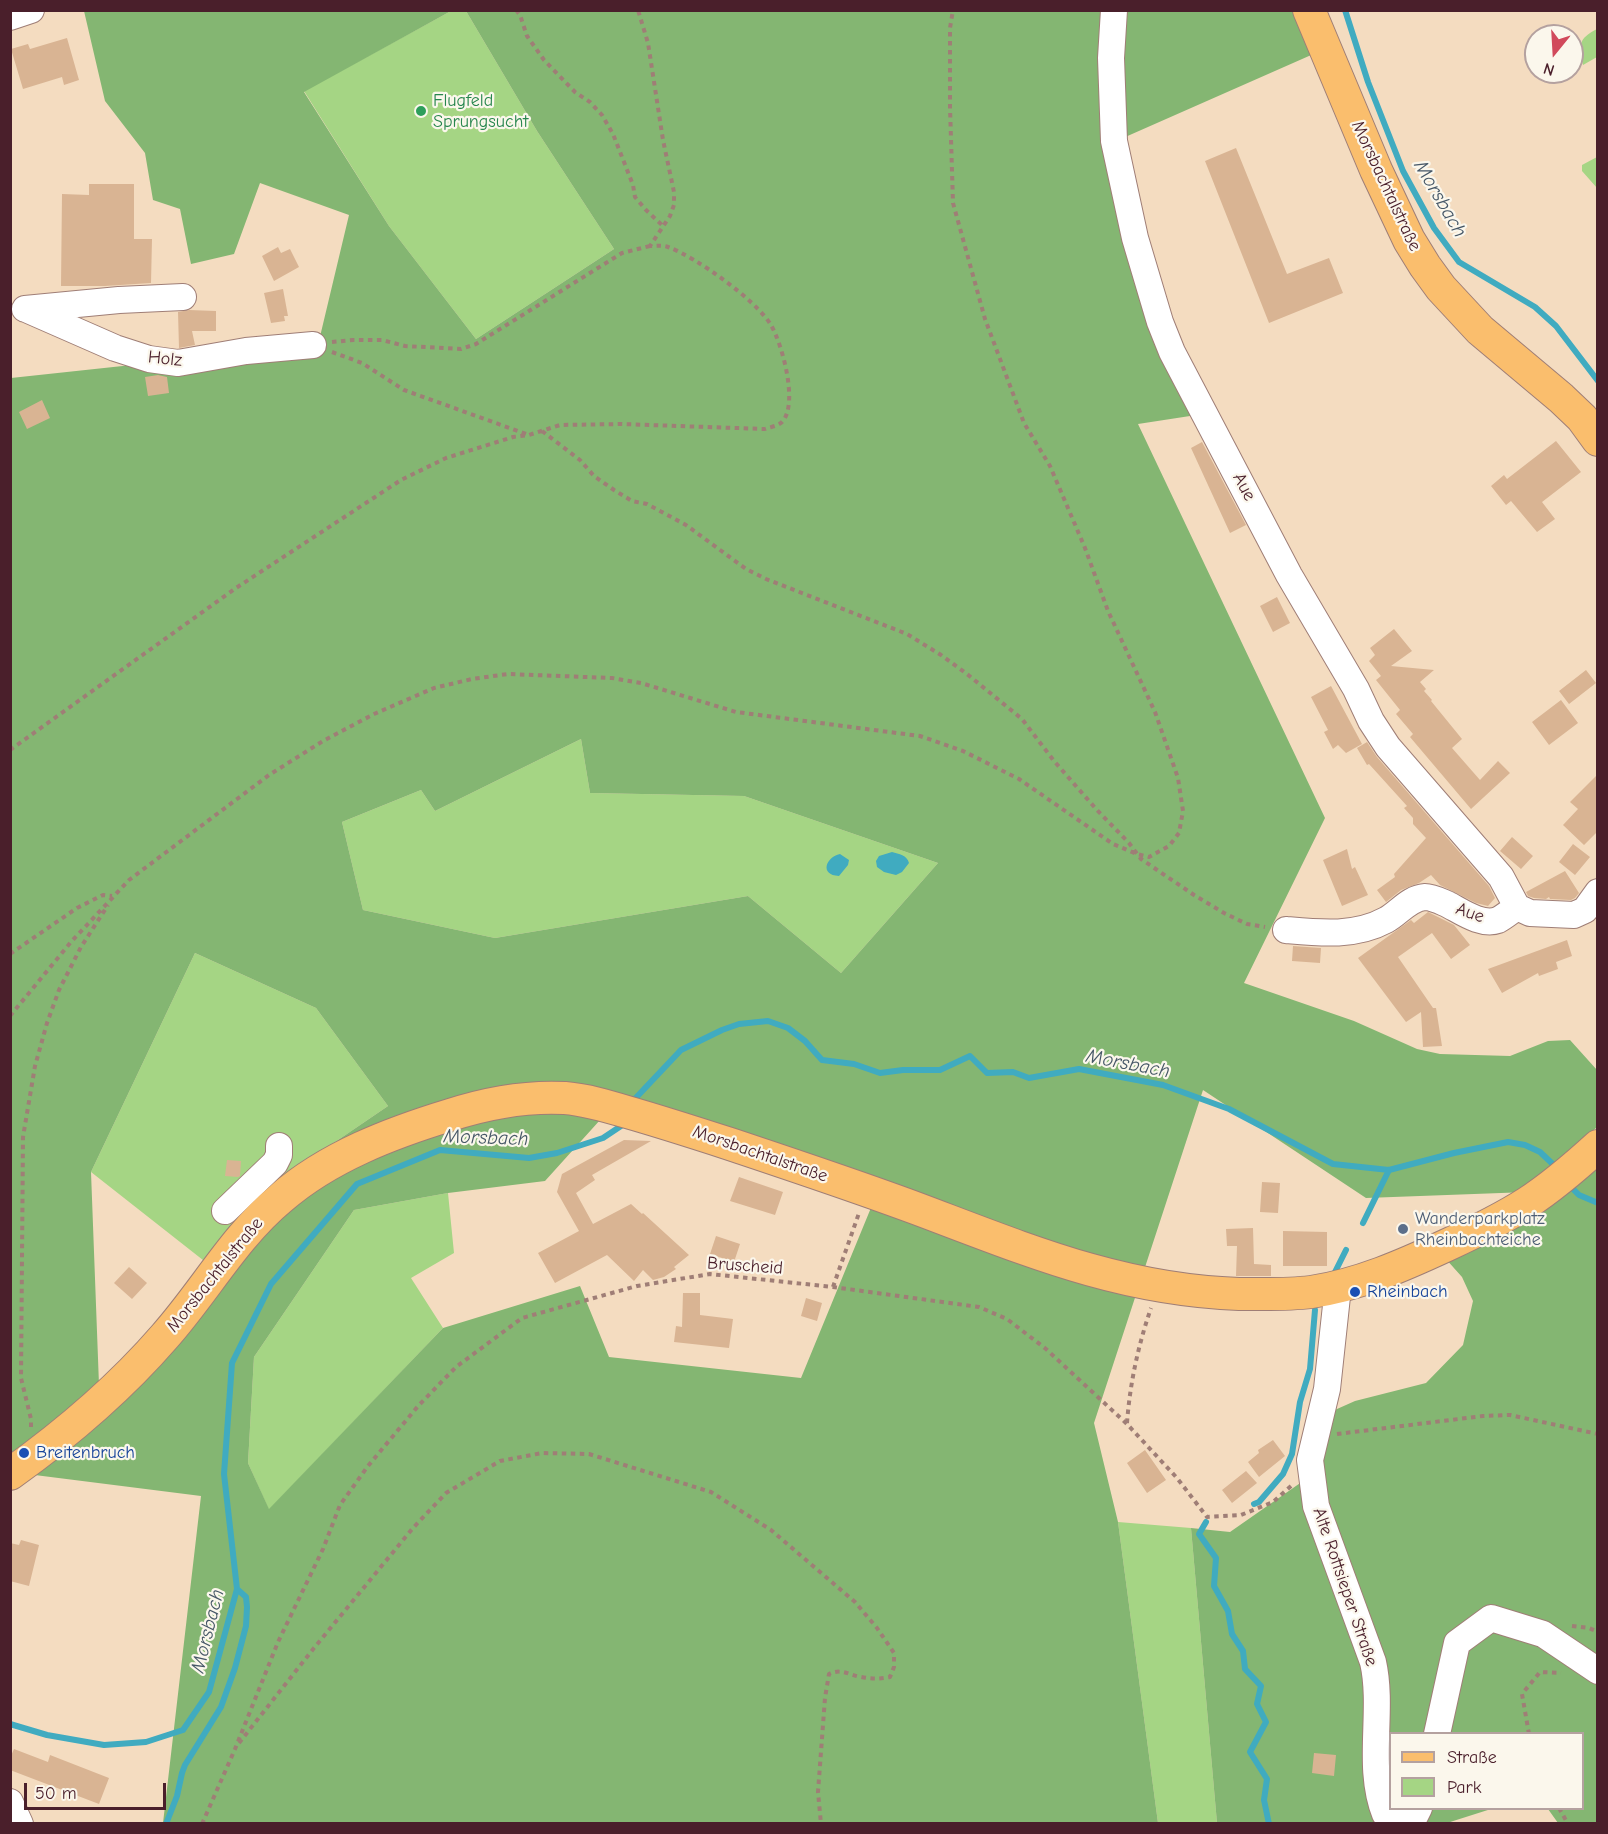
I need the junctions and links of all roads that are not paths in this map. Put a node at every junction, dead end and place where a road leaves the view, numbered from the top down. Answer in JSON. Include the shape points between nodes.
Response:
{"nodes":[{"id":1,"x":31,"y":10,"type":"edge"},
{"id":2,"x":1114,"y":10,"type":"edge"},
{"id":3,"x":1309,"y":10,"type":"edge"},
{"id":4,"x":10,"y":17,"type":"edge"},
{"id":5,"x":183,"y":297,"type":"dead end"},
{"id":6,"x":18,"y":309,"type":"edge"},
{"id":7,"x":313,"y":345,"type":"road end"},
{"id":8,"x":1598,"y":440,"type":"edge"},
{"id":9,"x":1598,"y":892,"type":"edge"},
{"id":10,"x":1517,"y":907,"type":"junction"},
{"id":11,"x":1286,"y":930,"type":"road end"},
{"id":12,"x":279,"y":1146,"type":"dead end"},
{"id":13,"x":1598,"y":1146,"type":"edge"},
{"id":14,"x":228,"y":1215,"type":"junction"},
{"id":15,"x":1338,"y":1287,"type":"junction"},
{"id":16,"x":10,"y":1474,"type":"edge"},
{"id":17,"x":1598,"y":1671,"type":"edge"},
{"id":18,"x":1437,"y":1732,"type":"edge"},
{"id":19,"x":10,"y":1802,"type":"edge"},
{"id":20,"x":1418,"y":1810,"type":"edge"},
{"id":21,"x":20,"y":1824,"type":"edge"}],
"edges":[{"from":1,"to":4,"type":"street"},
{"from":2,"to":10,"type":"street","name":"Aue","via":[[1114,141],[1135,238],[1172,352],[1371,721],[1388,747],[1501,877]]},
{"from":3,"to":8,"type":"main road","name":"Morsbachtalstraße","via":[[1376,170],[1425,266],[1480,330],[1582,418]]},
{"from":5,"to":6,"type":"street","name":"Holz"},
{"from":6,"to":7,"type":"street","name":"Holz","via":[[115,348],[178,363]]},
{"from":9,"to":10,"type":"street","via":[[1585,910],[1574,915],[1530,913]]},
{"from":10,"to":11,"type":"street","name":"Aue","via":[[1498,920],[1482,921],[1427,897],[1418,898],[1376,925],[1352,931],[1329,934]]},
{"from":12,"to":14,"type":"street","via":[[275,1163]]},
{"from":13,"to":15,"type":"main road","name":"Morsbachtalstraße","via":[[1526,1204],[1398,1267]]},
{"from":14,"to":15,"type":"main road","name":"Morsbachtalstraße","via":[[282,1197],[321,1169],[363,1148],[454,1113],[539,1098],[570,1098],[597,1102],[867,1190],[1046,1257],[1121,1279],[1190,1291],[1270,1295]]},
{"from":14,"to":16,"type":"main road","name":"Morsbachtalstraße","via":[[166,1336],[100,1401]]},
{"from":15,"to":20,"type":"street","name":"Alte Rottsieper Straße","via":[[1327,1389],[1313,1448],[1316,1506],[1373,1662],[1377,1682],[1378,1798],[1385,1814],[1407,1822]]},
{"from":17,"to":18,"type":"street","via":[[1543,1634],[1491,1618],[1457,1643]]},
{"from":19,"to":21,"type":"street"}]}
